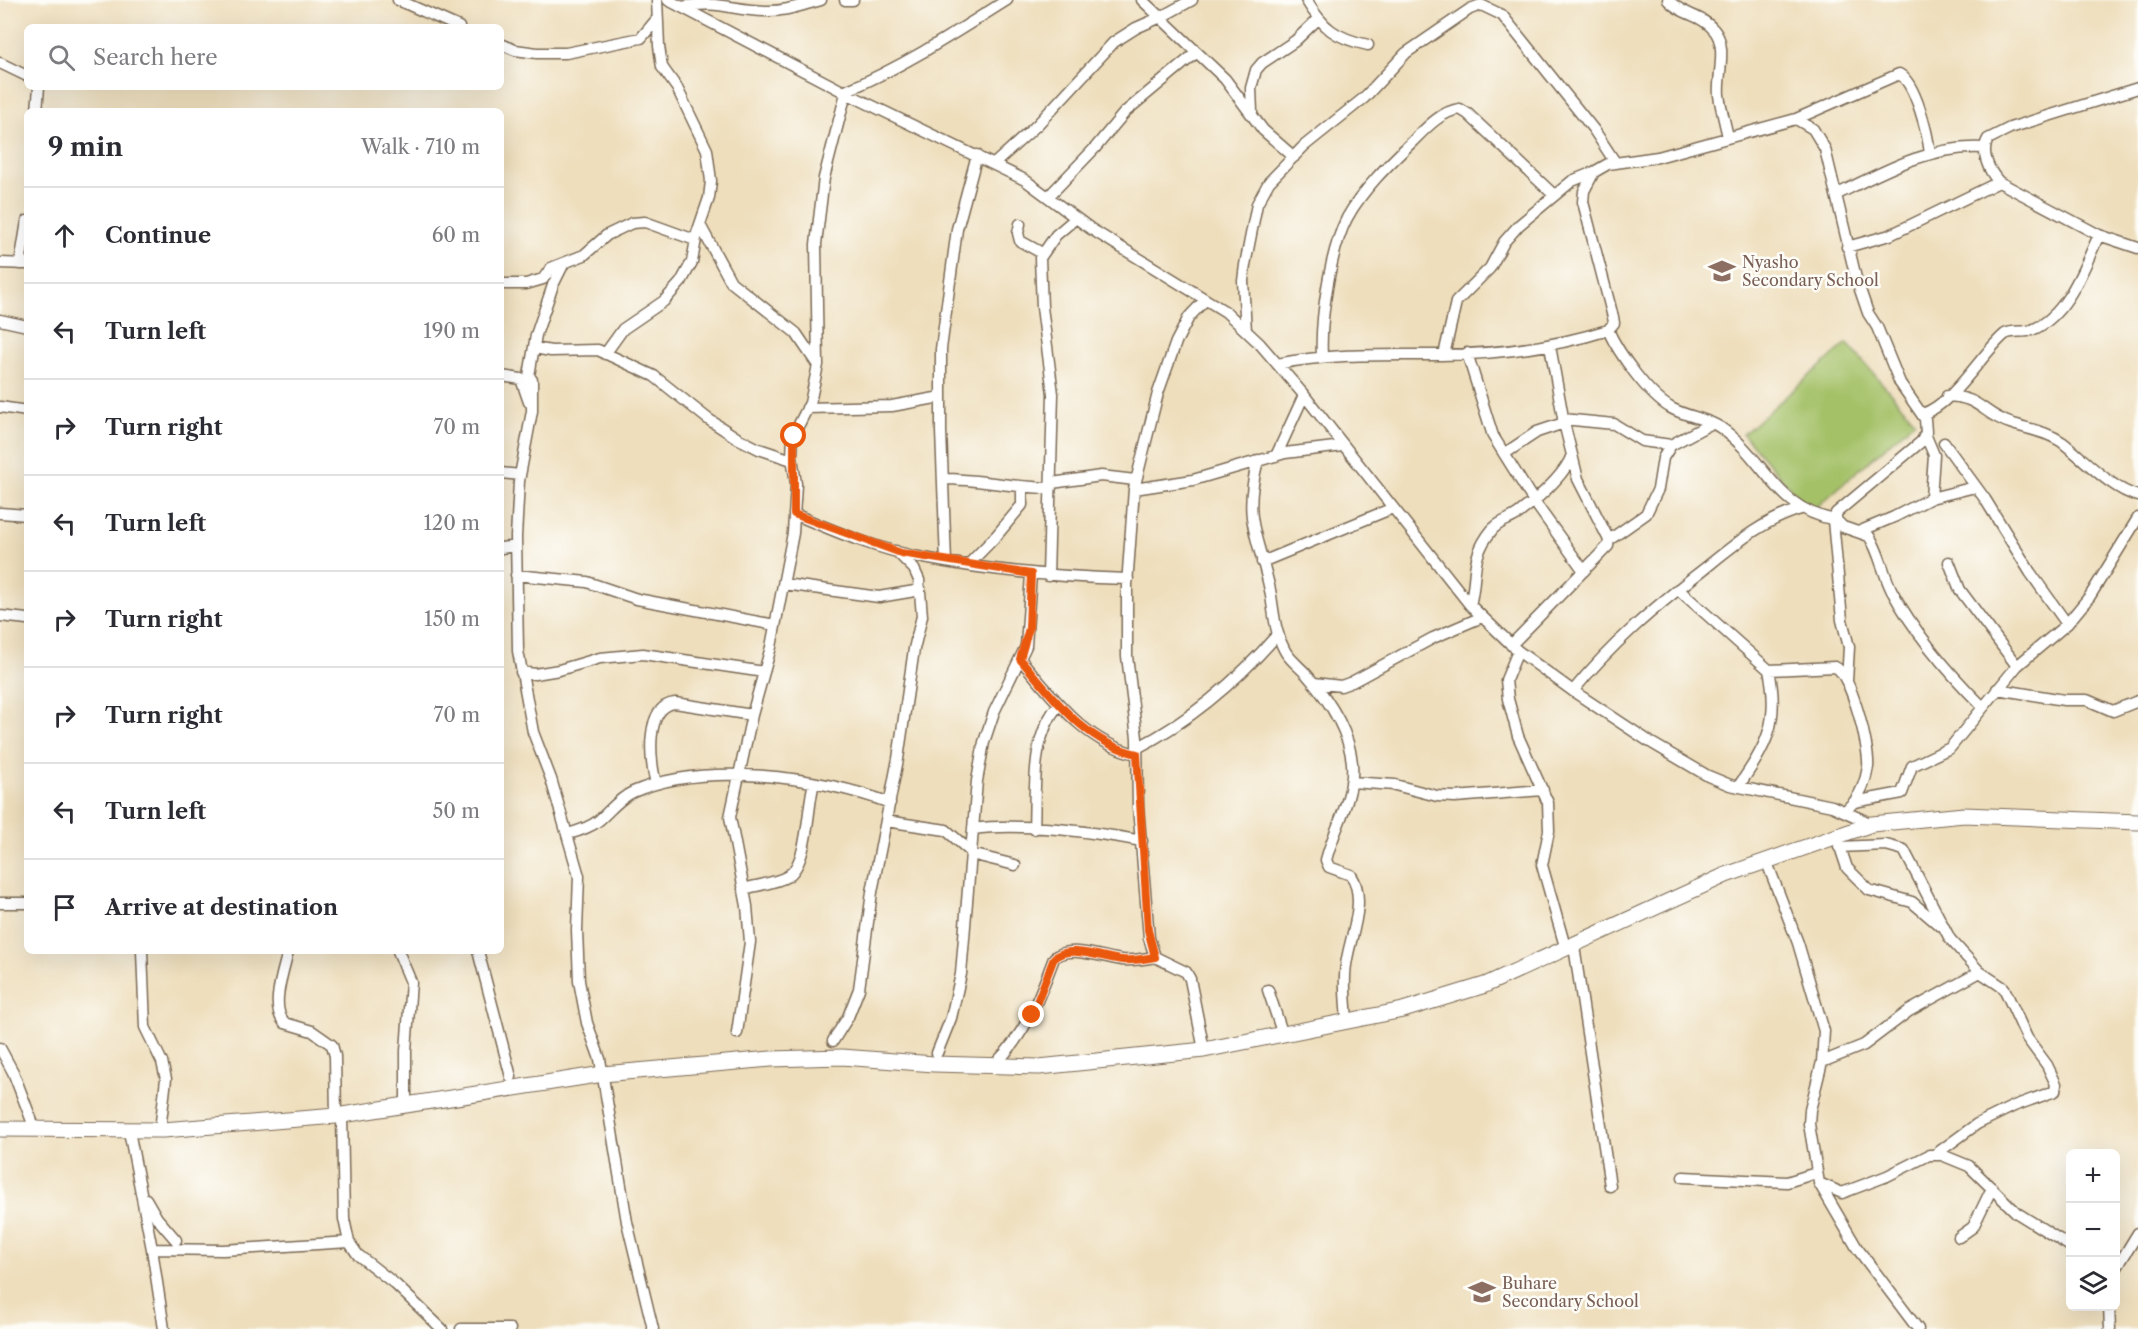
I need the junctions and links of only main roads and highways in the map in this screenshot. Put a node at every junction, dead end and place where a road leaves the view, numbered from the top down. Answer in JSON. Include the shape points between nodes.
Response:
{"nodes":[{"id":1,"x":2138,"y":822,"type":"edge"},
{"id":2,"x":0,"y":1129,"type":"edge"}],
"edges":[{"from":1,"to":2,"type":"main road","via":[[1964,815],[1872,824],[1838,840],[1726,875],[1485,985],[1403,1010],[1204,1050],[1039,1067],[811,1058],[603,1074],[339,1115],[160,1130]]}]}
